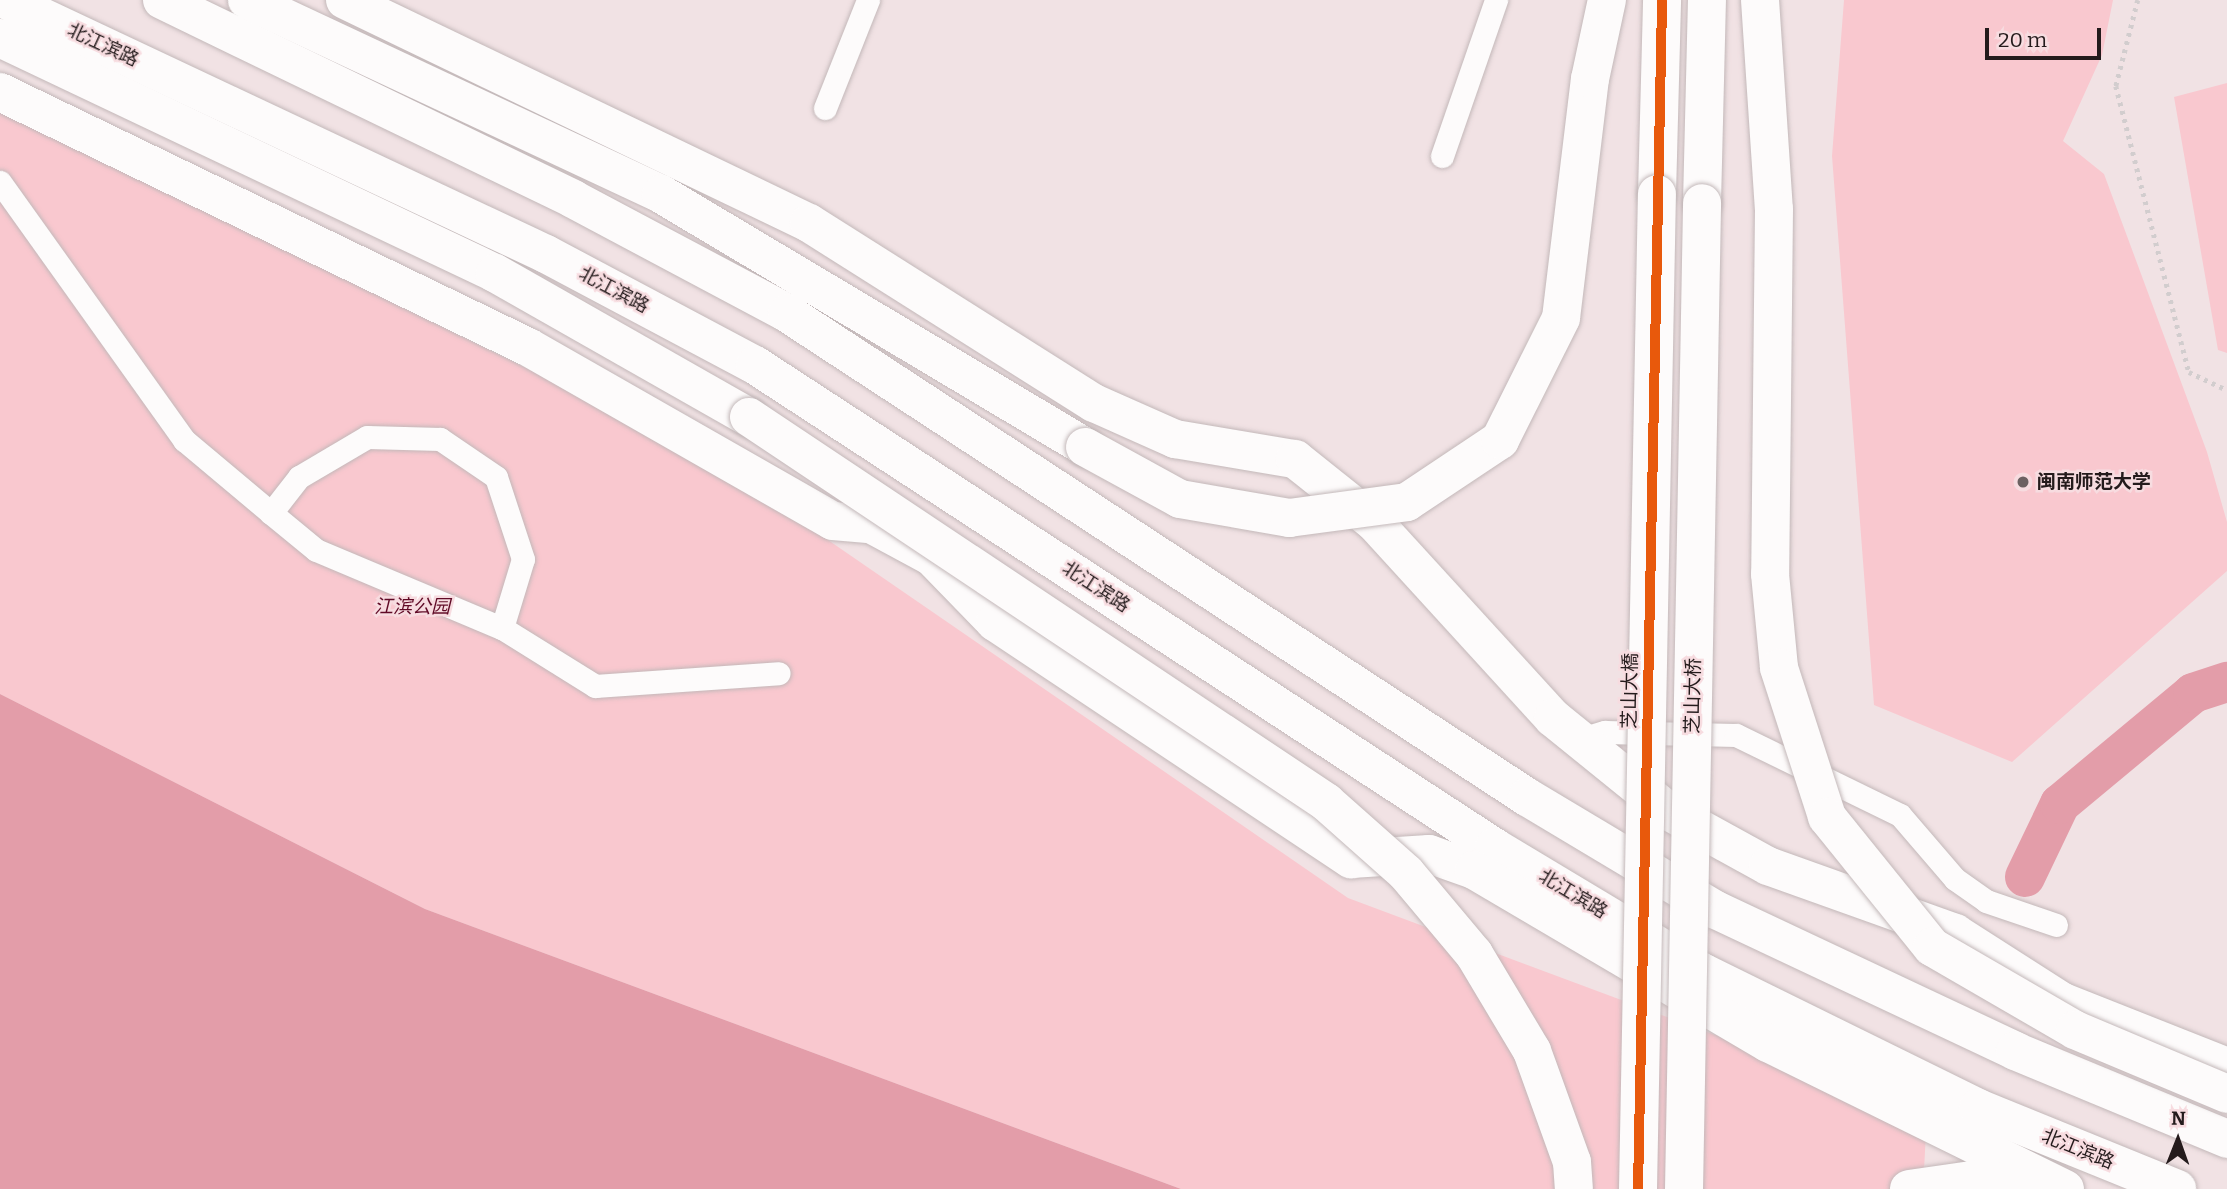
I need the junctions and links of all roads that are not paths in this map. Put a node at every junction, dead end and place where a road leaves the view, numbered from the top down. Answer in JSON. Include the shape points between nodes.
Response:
{"nodes":[{"id":1,"x":6,"y":0,"type":"edge"},
{"id":2,"x":162,"y":0,"type":"edge"},
{"id":3,"x":247,"y":0,"type":"edge"},
{"id":4,"x":345,"y":0,"type":"edge"},
{"id":5,"x":868,"y":0,"type":"edge"},
{"id":6,"x":1496,"y":0,"type":"edge"},
{"id":7,"x":1607,"y":0,"type":"edge"},
{"id":8,"x":1662,"y":0,"type":"edge"},
{"id":9,"x":1707,"y":0,"type":"edge"},
{"id":10,"x":1760,"y":0,"type":"edge"},
{"id":11,"x":0,"y":38,"type":"edge"},
{"id":12,"x":0,"y":92,"type":"edge"},
{"id":13,"x":825,"y":108,"type":"dead end"},
{"id":14,"x":1442,"y":156,"type":"dead end"},
{"id":15,"x":0,"y":182,"type":"edge"},
{"id":16,"x":271,"y":513,"type":"junction"},
{"id":17,"x":502,"y":628,"type":"junction"},
{"id":18,"x":779,"y":673,"type":"dead end"},
{"id":19,"x":1578,"y":740,"type":"junction"},
{"id":20,"x":2056,"y":925,"type":"dead end"},
{"id":21,"x":2227,"y":1067,"type":"edge"},
{"id":22,"x":2227,"y":1094,"type":"edge"},
{"id":23,"x":2227,"y":1139,"type":"edge"},
{"id":24,"x":1574,"y":1189,"type":"edge"},
{"id":25,"x":1638,"y":1189,"type":"edge"},
{"id":26,"x":1684,"y":1189,"type":"edge"},
{"id":27,"x":1909,"y":1189,"type":"edge"},
{"id":28,"x":2023,"y":1189,"type":"edge"},
{"id":29,"x":2065,"y":1189,"type":"edge"},
{"id":30,"x":2177,"y":1189,"type":"edge"}],
"edges":[{"from":1,"to":30,"type":"main road","name":"北江滨路","via":[[546,254],[755,365],[1494,847],[1704,973],[1978,1108]]},
{"from":2,"to":23,"type":"main road","via":[[573,199],[787,313],[1527,797],[1716,910],[2015,1051]]},
{"from":3,"to":7,"type":"main road","bridge":true,"via":[[662,194],[1180,499],[1289,518],[1407,502],[1500,440],[1561,318],[1590,79]]},
{"from":4,"to":19,"type":"main road","via":[[808,223],[1094,403],[1175,439],[1295,459],[1374,523]]},
{"from":5,"to":13,"type":"lane"},
{"from":6,"to":14,"type":"lane"},
{"from":8,"to":25,"type":"main road","name":"芝山大橋","bridge":true},
{"from":9,"to":26,"type":"main road","name":"芝山大桥","bridge":true},
{"from":10,"to":22,"type":"main road","bridge":true,"via":[[1774,209],[1770,574],[1779,668],[1828,817],[1932,947],[2075,1030]]},
{"from":11,"to":24,"type":"main road","bridge":true,"via":[[495,273],[749,417],[1326,802],[1406,873],[1474,954],[1532,1051],[1572,1162]]},
{"from":12,"to":29,"type":"main road","via":[[527,347],[833,521],[871,524],[932,557],[995,622],[1351,859],[1429,854],[1474,870],[1768,1043]]},
{"from":15,"to":16,"type":"lane","via":[[184,440]]},
{"from":16,"to":17,"type":"lane","via":[[316,550]]},
{"from":16,"to":17,"type":"lane","via":[[299,477],[367,437],[440,439],[495,477],[523,559]]},
{"from":17,"to":18,"type":"lane","via":[[594,686]]},
{"from":19,"to":20,"type":"lane","via":[[1605,732],[1736,735],[1900,816],[1955,879],[1986,901]]},
{"from":19,"to":21,"type":"main road","via":[[1668,811],[1768,866],[1955,933],[2063,1002]]},
{"from":27,"to":28,"type":"main road","via":[[1984,1178]]}]}
